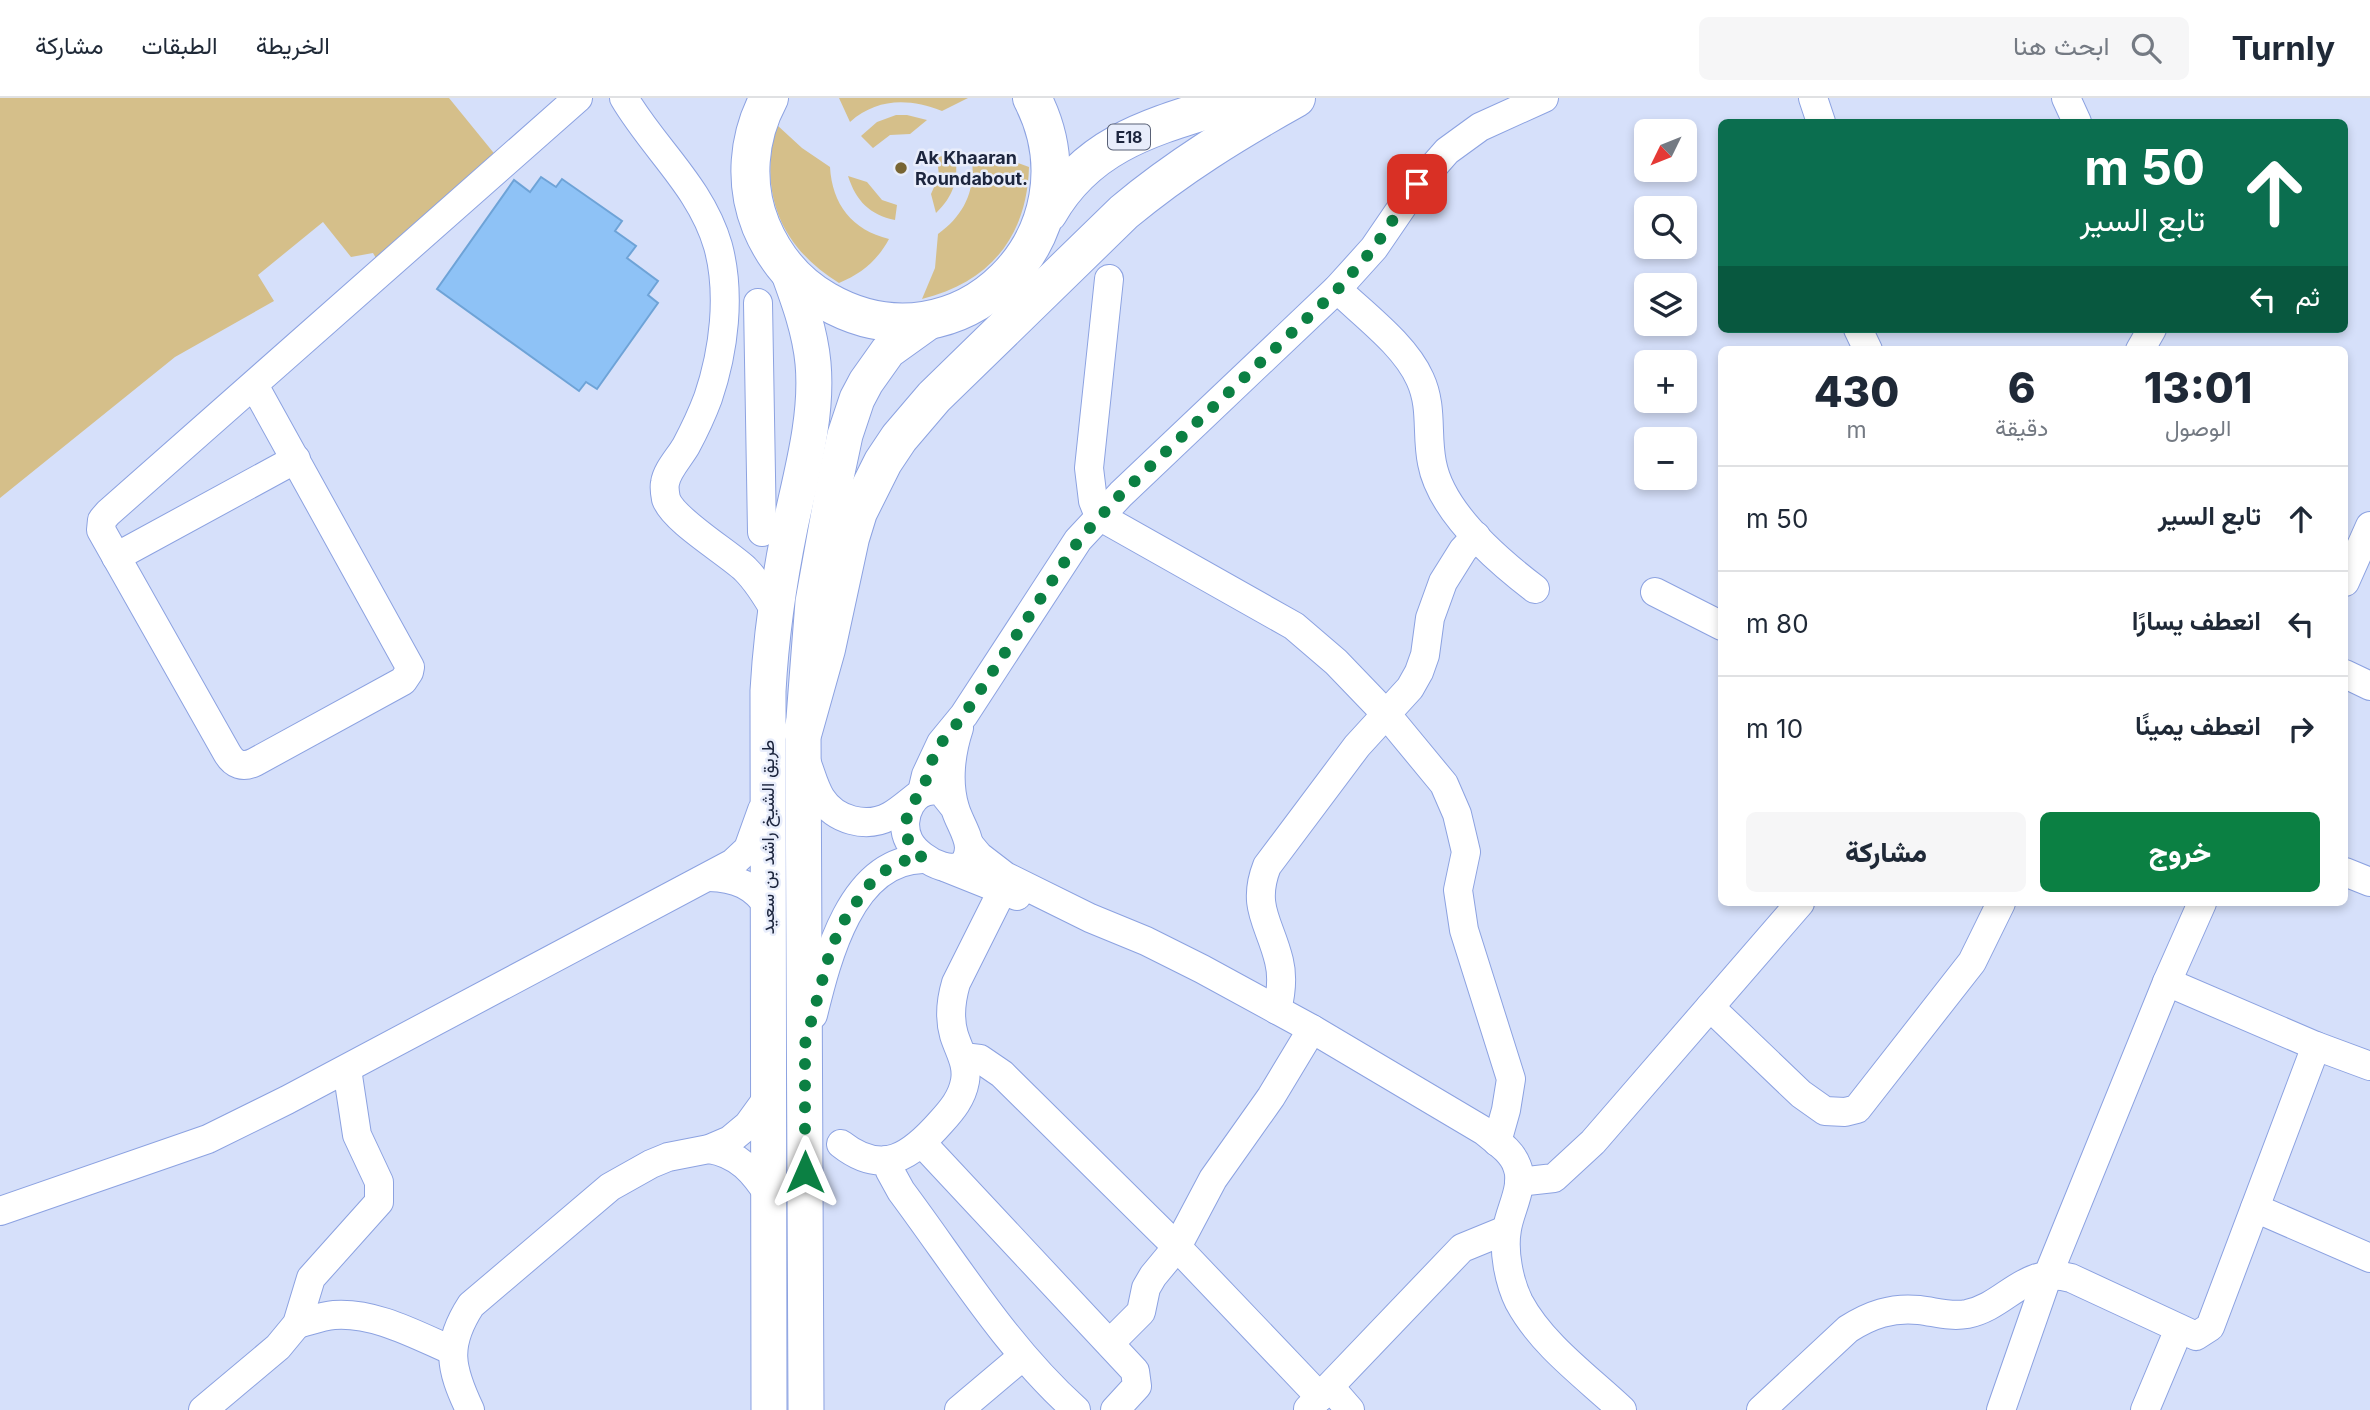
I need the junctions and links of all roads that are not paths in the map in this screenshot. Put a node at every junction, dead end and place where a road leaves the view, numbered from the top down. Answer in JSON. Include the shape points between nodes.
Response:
{"nodes":[{"id":1,"x":578,"y":98,"type":"edge"},
{"id":2,"x":624,"y":98,"type":"edge"},
{"id":3,"x":742,"y":98,"type":"edge"},
{"id":4,"x":769,"y":98,"type":"edge"},
{"id":5,"x":1032,"y":98,"type":"edge"},
{"id":6,"x":1244,"y":98,"type":"edge"},
{"id":7,"x":1296,"y":98,"type":"edge"},
{"id":8,"x":1544,"y":98,"type":"edge"},
{"id":9,"x":1813,"y":98,"type":"edge"},
{"id":10,"x":2066,"y":98,"type":"edge"},
{"id":11,"x":1820,"y":119,"type":"edge"},
{"id":12,"x":2076,"y":119,"type":"edge"},
{"id":13,"x":753,"y":144,"type":"junction"},
{"id":14,"x":1044,"y":221,"type":"junction"},
{"id":15,"x":788,"y":271,"type":"junction"},
{"id":16,"x":1109,"y":279,"type":"dead end"},
{"id":17,"x":1338,"y":289,"type":"junction"},
{"id":18,"x":758,"y":303,"type":"dead end"},
{"id":19,"x":934,"y":318,"type":"junction"},
{"id":20,"x":254,"y":385,"type":"junction"},
{"id":21,"x":296,"y":459,"type":"junction"},
{"id":22,"x":761,"y":496,"type":"junction"},
{"id":23,"x":796,"y":497,"type":"junction"},
{"id":24,"x":1098,"y":516,"type":"junction"},
{"id":25,"x":2370,"y":526,"type":"edge"},
{"id":26,"x":1475,"y":536,"type":"junction"},
{"id":27,"x":774,"y":538,"type":"junction"},
{"id":28,"x":116,"y":557,"type":"junction"},
{"id":29,"x":731,"y":557,"type":"junction"},
{"id":30,"x":2348,"y":575,"type":"edge"},
{"id":31,"x":1535,"y":589,"type":"dead end"},
{"id":32,"x":1655,"y":593,"type":"dead end"},
{"id":33,"x":776,"y":613,"type":"junction"},
{"id":34,"x":1718,"y":624,"type":"edge"},
{"id":35,"x":2348,"y":675,"type":"edge"},
{"id":36,"x":2370,"y":686,"type":"edge"},
{"id":37,"x":964,"y":715,"type":"junction"},
{"id":38,"x":1387,"y":715,"type":"junction"},
{"id":39,"x":804,"y":744,"type":"junction"},
{"id":40,"x":769,"y":794,"type":"junction"},
{"id":41,"x":920,"y":794,"type":"junction"},
{"id":42,"x":954,"y":807,"type":"junction"},
{"id":43,"x":968,"y":844,"type":"junction"},
{"id":44,"x":935,"y":863,"type":"junction"},
{"id":45,"x":2348,"y":873,"type":"edge"},
{"id":46,"x":709,"y":877,"type":"junction"},
{"id":47,"x":2370,"y":882,"type":"edge"},
{"id":48,"x":1002,"y":891,"type":"junction"},
{"id":49,"x":1797,"y":906,"type":"edge"},
{"id":50,"x":2000,"y":906,"type":"edge"},
{"id":51,"x":2201,"y":906,"type":"edge"},
{"id":52,"x":769,"y":908,"type":"junction"},
{"id":53,"x":1090,"y":918,"type":"junction"},
{"id":54,"x":2167,"y":982,"type":"junction"},
{"id":55,"x":1710,"y":1007,"type":"junction"},
{"id":56,"x":1277,"y":1010,"type":"junction"},
{"id":57,"x":1312,"y":1029,"type":"junction"},
{"id":58,"x":805,"y":1044,"type":"junction"},
{"id":59,"x":2316,"y":1045,"type":"junction"},
{"id":60,"x":963,"y":1057,"type":"junction"},
{"id":61,"x":2370,"y":1066,"type":"edge"},
{"id":62,"x":347,"y":1069,"type":"junction"},
{"id":63,"x":769,"y":1097,"type":"junction"},
{"id":64,"x":1497,"y":1142,"type":"junction"},
{"id":65,"x":922,"y":1143,"type":"junction"},
{"id":66,"x":841,"y":1144,"type":"dead end"},
{"id":67,"x":709,"y":1149,"type":"junction"},
{"id":68,"x":887,"y":1160,"type":"junction"},
{"id":69,"x":1519,"y":1182,"type":"junction"},
{"id":70,"x":770,"y":1197,"type":"junction"},
{"id":71,"x":2255,"y":1208,"type":"junction"},
{"id":72,"x":0,"y":1211,"type":"edge"},
{"id":73,"x":1506,"y":1230,"type":"junction"},
{"id":74,"x":1177,"y":1247,"type":"junction"},
{"id":75,"x":2370,"y":1258,"type":"edge"},
{"id":76,"x":2048,"y":1275,"type":"junction"},
{"id":77,"x":297,"y":1324,"type":"junction"},
{"id":78,"x":2179,"y":1329,"type":"junction"},
{"id":79,"x":1111,"y":1343,"type":"junction"},
{"id":80,"x":453,"y":1351,"type":"junction"},
{"id":81,"x":1023,"y":1356,"type":"junction"},
{"id":82,"x":1319,"y":1398,"type":"edge"},
{"id":83,"x":203,"y":1410,"type":"edge"},
{"id":84,"x":470,"y":1410,"type":"edge"},
{"id":85,"x":769,"y":1410,"type":"edge"},
{"id":86,"x":806,"y":1410,"type":"edge"},
{"id":87,"x":959,"y":1410,"type":"edge"},
{"id":88,"x":1076,"y":1410,"type":"edge"},
{"id":89,"x":1115,"y":1410,"type":"edge"},
{"id":90,"x":1350,"y":1410,"type":"edge"},
{"id":91,"x":1622,"y":1410,"type":"edge"},
{"id":92,"x":1760,"y":1410,"type":"edge"},
{"id":93,"x":2001,"y":1410,"type":"edge"},
{"id":94,"x":2144,"y":1410,"type":"edge"}],
"edges":[{"from":1,"to":20,"type":"street"},
{"from":2,"to":29,"type":"street","via":[[688,183],[718,245],[723,267],[721,347],[698,423],[667,476],[664,491],[674,512]]},
{"from":3,"to":13,"type":"highway"},
{"from":4,"to":13,"type":"highway"},
{"from":5,"to":14,"type":"highway","via":[[1045,128],[1052,165]]},
{"from":6,"to":14,"type":"highway","number":"E18","via":[[1116,144],[1074,177]]},
{"from":7,"to":39,"type":"highway","via":[[1217,143],[1124,212],[934,397],[899,438],[858,512]]},
{"from":8,"to":17,"type":"street","via":[[1480,127],[1447,151]]},
{"from":9,"to":11,"type":"street"},
{"from":10,"to":12,"type":"street"},
{"from":13,"to":15,"type":"highway","via":[[751,183],[756,211],[766,238]]},
{"from":14,"to":19,"type":"highway","via":[[1027,255],[1002,284],[970,306]]},
{"from":15,"to":19,"type":"highway","via":[[819,297],[855,315],[894,322]]},
{"from":15,"to":23,"type":"main road","name":"طريق الشيخ راشد بن سعيد","via":[[814,365],[811,419]]},
{"from":16,"to":24,"type":"street","via":[[1090,452],[1090,484]]},
{"from":17,"to":24,"type":"street"},
{"from":17,"to":26,"type":"street","via":[[1403,352],[1416,371],[1429,408],[1436,478]]},
{"from":18,"to":22,"type":"street"},
{"from":19,"to":39,"type":"main road","name":"طريق الشيخ راشد بن سعيد","via":[[888,351],[850,416],[821,549],[808,656]]},
{"from":20,"to":21,"type":"street"},
{"from":20,"to":28,"type":"street","via":[[104,517],[101,530]]},
{"from":21,"to":28,"type":"street"},
{"from":21,"to":28,"type":"street","via":[[410,672],[404,681],[256,762],[242,766],[231,759]]},
{"from":22,"to":23,"type":"street"},
{"from":22,"to":27,"type":"street"},
{"from":23,"to":27,"type":"main road","name":"طريق الشيخ راشد بن سعيد"},
{"from":24,"to":37,"type":"street","via":[[1060,566]]},
{"from":24,"to":38,"type":"street","via":[[1294,626]]},
{"from":25,"to":30,"type":"street"},
{"from":26,"to":31,"type":"street"},
{"from":26,"to":38,"type":"street","via":[[1452,565],[1436,599],[1419,672]]},
{"from":27,"to":29,"type":"street","via":[[771,556],[751,561]]},
{"from":27,"to":33,"type":"main road","name":"طريق الشيخ راشد بن سعيد"},
{"from":29,"to":33,"type":"street","via":[[757,582]]},
{"from":32,"to":34,"type":"street"},
{"from":33,"to":40,"type":"main road","name":"طريق الشيخ راشد بن سعيد","via":[[768,691]]},
{"from":35,"to":36,"type":"street"},
{"from":37,"to":41,"type":"street","via":[[941,743]]},
{"from":37,"to":42,"type":"street","via":[[952,760]]},
{"from":38,"to":56,"type":"street","via":[[1273,855],[1263,877],[1262,914],[1281,974]]},
{"from":38,"to":64,"type":"street","via":[[1444,784],[1457,814],[1466,852],[1458,890],[1464,930],[1511,1079]]},
{"from":39,"to":41,"type":"street","via":[[819,794],[850,820],[881,820]]},
{"from":39,"to":58,"type":"main road","name":"طريق الشيخ راشد بن سعيد"},
{"from":40,"to":46,"type":"street","via":[[748,849]]},
{"from":40,"to":52,"type":"main road","name":"طريق الشيخ راشد بن سعيد"},
{"from":41,"to":42,"type":"street","via":[[942,792]]},
{"from":41,"to":44,"type":"street","via":[[906,815],[905,831],[911,845]]},
{"from":42,"to":43,"type":"street"},
{"from":43,"to":44,"type":"street","via":[[959,865]]},
{"from":43,"to":53,"type":"street","via":[[1005,876]]},
{"from":44,"to":48,"type":"street"},
{"from":44,"to":58,"type":"street","via":[[901,861],[883,870],[847,915],[825,965]]},
{"from":45,"to":47,"type":"street"},
{"from":46,"to":52,"type":"street","via":[[740,881],[757,892]]},
{"from":46,"to":62,"type":"street"},
{"from":48,"to":53,"type":"street"},
{"from":48,"to":60,"type":"street","via":[[952,995],[951,1022]]},
{"from":49,"to":55,"type":"street"},
{"from":50,"to":55,"type":"street","via":[[1972,962],[1857,1109],[1825,1111]]},
{"from":51,"to":54,"type":"street"},
{"from":52,"to":63,"type":"main road","name":"طريق الشيخ راشد بن سعيد"},
{"from":53,"to":56,"type":"street","via":[[1174,955]]},
{"from":54,"to":59,"type":"street"},
{"from":54,"to":76,"type":"street"},
{"from":55,"to":69,"type":"street","via":[[1593,1142],[1554,1178]]},
{"from":56,"to":57,"type":"street"},
{"from":57,"to":64,"type":"street"},
{"from":57,"to":74,"type":"street","via":[[1213,1179]]},
{"from":58,"to":86,"type":"main road","name":"طريق الشيخ راشد بن سعيد"},
{"from":59,"to":61,"type":"street"},
{"from":59,"to":71,"type":"street"},
{"from":60,"to":65,"type":"street","via":[[960,1099]]},
{"from":60,"to":74,"type":"street","via":[[980,1059],[1002,1074]]},
{"from":62,"to":72,"type":"street","via":[[208,1139]]},
{"from":62,"to":77,"type":"street","via":[[357,1135],[379,1182],[379,1202],[311,1278]]},
{"from":63,"to":67,"type":"street","via":[[740,1133]]},
{"from":63,"to":70,"type":"main road","name":"طريق الشيخ راشد بن سعيد"},
{"from":64,"to":69,"type":"street","via":[[1518,1167]]},
{"from":65,"to":68,"type":"street"},
{"from":65,"to":79,"type":"street"},
{"from":66,"to":68,"type":"street","via":[[867,1158]]},
{"from":67,"to":70,"type":"street","via":[[746,1165]]},
{"from":67,"to":80,"type":"street","via":[[660,1160],[610,1187],[471,1305],[454,1338]]},
{"from":68,"to":81,"type":"street","via":[[901,1191]]},
{"from":69,"to":73,"type":"street"},
{"from":70,"to":85,"type":"main road","name":"طريق الشيخ راشد بن سعيد"},
{"from":71,"to":75,"type":"street"},
{"from":71,"to":78,"type":"street","via":[[2210,1327],[2196,1336]]},
{"from":73,"to":82,"type":"street","via":[[1462,1248]]},
{"from":73,"to":91,"type":"street","via":[[1508,1271],[1518,1301],[1540,1334]]},
{"from":74,"to":79,"type":"street","via":[[1146,1288],[1138,1317]]},
{"from":74,"to":82,"type":"street"},
{"from":76,"to":78,"type":"street","via":[[2071,1278]]},
{"from":76,"to":92,"type":"street","via":[[2030,1279],[1969,1314],[1907,1309],[1862,1320]]},
{"from":76,"to":93,"type":"street"},
{"from":77,"to":80,"type":"street","via":[[332,1315],[359,1315]]},
{"from":77,"to":83,"type":"street","via":[[278,1347]]},
{"from":78,"to":94,"type":"street"},
{"from":79,"to":89,"type":"street","via":[[1138,1381]]},
{"from":80,"to":84,"type":"street","via":[[457,1382]]},
{"from":81,"to":87,"type":"street"},
{"from":81,"to":88,"type":"street"},
{"from":82,"to":90,"type":"street"}]}
